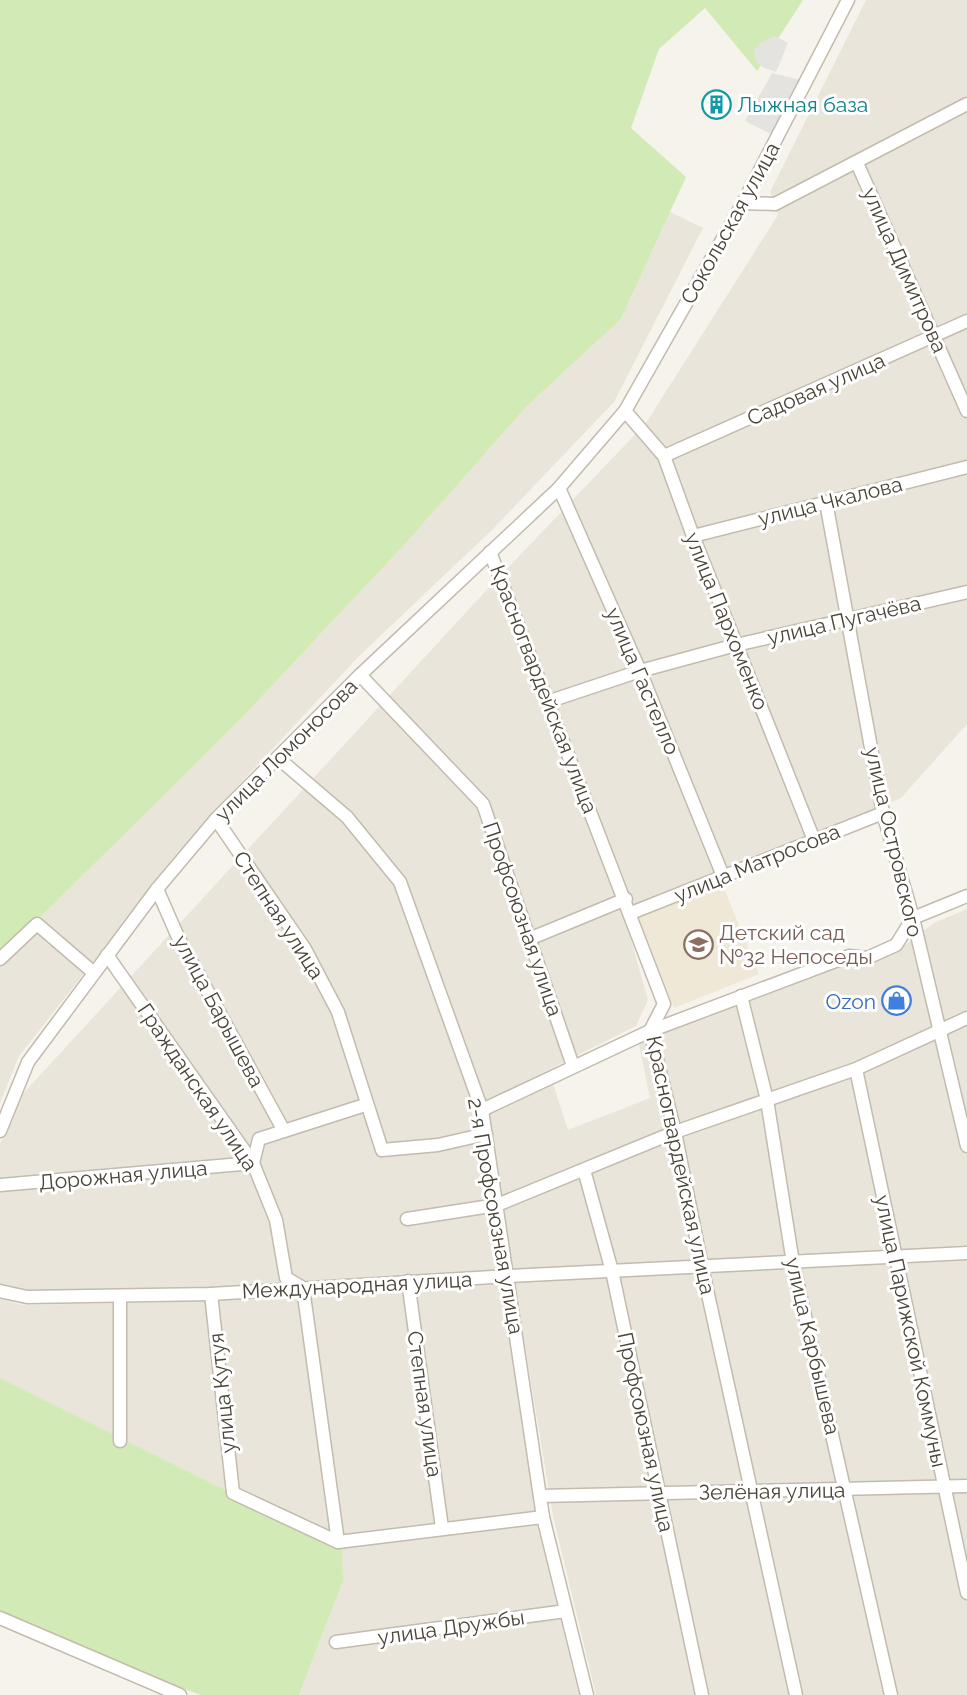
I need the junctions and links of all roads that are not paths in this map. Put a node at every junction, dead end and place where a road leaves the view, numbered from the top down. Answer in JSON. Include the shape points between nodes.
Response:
{"nodes":[{"id":1,"x":848,"y":0,"type":"edge"},
{"id":2,"x":967,"y":104,"type":"edge"},
{"id":3,"x":857,"y":163,"type":"junction"},
{"id":4,"x":743,"y":203,"type":"junction"},
{"id":5,"x":967,"y":321,"type":"edge"},
{"id":6,"x":934,"y":337,"type":"junction"},
{"id":7,"x":625,"y":411,"type":"junction"},
{"id":8,"x":967,"y":411,"type":"edge"},
{"id":9,"x":664,"y":456,"type":"junction"},
{"id":10,"x":967,"y":467,"type":"edge"},
{"id":11,"x":559,"y":488,"type":"junction"},
{"id":12,"x":826,"y":502,"type":"junction"},
{"id":13,"x":693,"y":536,"type":"junction"},
{"id":14,"x":490,"y":552,"type":"junction"},
{"id":15,"x":967,"y":592,"type":"edge"},
{"id":16,"x":848,"y":620,"type":"junction"},
{"id":17,"x":736,"y":645,"type":"junction"},
{"id":18,"x":640,"y":671,"type":"junction"},
{"id":19,"x":360,"y":675,"type":"junction"},
{"id":20,"x":550,"y":701,"type":"junction"},
{"id":21,"x":278,"y":758,"type":"junction"},
{"id":22,"x":883,"y":813,"type":"junction"},
{"id":23,"x":216,"y":819,"type":"junction"},
{"id":24,"x":814,"y":840,"type":"junction"},
{"id":25,"x":723,"y":876,"type":"junction"},
{"id":26,"x":157,"y":889,"type":"junction"},
{"id":27,"x":967,"y":896,"type":"edge"},
{"id":28,"x":626,"y":899,"type":"junction"},
{"id":29,"x":631,"y":913,"type":"junction"},
{"id":30,"x":913,"y":918,"type":"junction"},
{"id":31,"x":529,"y":939,"type":"junction"},
{"id":32,"x":107,"y":955,"type":"junction"},
{"id":33,"x":0,"y":959,"type":"edge"},
{"id":34,"x":94,"y":973,"type":"junction"},
{"id":35,"x":741,"y":996,"type":"junction"},
{"id":36,"x":967,"y":1018,"type":"edge"},
{"id":37,"x":938,"y":1029,"type":"junction"},
{"id":38,"x":650,"y":1031,"type":"junction"},
{"id":39,"x":573,"y":1066,"type":"junction"},
{"id":40,"x":856,"y":1069,"type":"junction"},
{"id":41,"x":767,"y":1100,"type":"junction"},
{"id":42,"x":365,"y":1105,"type":"junction"},
{"id":43,"x":482,"y":1110,"type":"junction"},
{"id":44,"x":0,"y":1131,"type":"edge"},
{"id":45,"x":284,"y":1131,"type":"junction"},
{"id":46,"x":675,"y":1132,"type":"junction"},
{"id":47,"x":486,"y":1134,"type":"junction"},
{"id":48,"x":967,"y":1143,"type":"edge"},
{"id":49,"x":253,"y":1163,"type":"junction"},
{"id":50,"x":584,"y":1170,"type":"junction"},
{"id":51,"x":0,"y":1185,"type":"edge"},
{"id":52,"x":497,"y":1205,"type":"junction"},
{"id":53,"x":407,"y":1219,"type":"dead end"},
{"id":54,"x":967,"y":1253,"type":"edge"},
{"id":55,"x":896,"y":1257,"type":"junction"},
{"id":56,"x":793,"y":1263,"type":"junction"},
{"id":57,"x":702,"y":1267,"type":"junction"},
{"id":58,"x":612,"y":1271,"type":"junction"},
{"id":59,"x":509,"y":1276,"type":"junction"},
{"id":60,"x":408,"y":1281,"type":"junction"},
{"id":61,"x":303,"y":1288,"type":"junction"},
{"id":62,"x":0,"y":1291,"type":"edge"},
{"id":63,"x":211,"y":1294,"type":"junction"},
{"id":64,"x":120,"y":1296,"type":"junction"},
{"id":65,"x":120,"y":1441,"type":"dead end"},
{"id":66,"x":967,"y":1486,"type":"edge"},
{"id":67,"x":943,"y":1487,"type":"junction"},
{"id":68,"x":846,"y":1491,"type":"junction"},
{"id":69,"x":752,"y":1492,"type":"junction"},
{"id":70,"x":658,"y":1493,"type":"junction"},
{"id":71,"x":540,"y":1496,"type":"junction"},
{"id":72,"x":543,"y":1517,"type":"junction"},
{"id":73,"x":442,"y":1528,"type":"junction"},
{"id":74,"x":338,"y":1542,"type":"junction"},
{"id":75,"x":967,"y":1593,"type":"edge"},
{"id":76,"x":566,"y":1611,"type":"junction"},
{"id":77,"x":0,"y":1618,"type":"edge"},
{"id":78,"x":336,"y":1642,"type":"dead end"},
{"id":79,"x":180,"y":1695,"type":"edge"},
{"id":80,"x":587,"y":1695,"type":"edge"},
{"id":81,"x":702,"y":1695,"type":"edge"},
{"id":82,"x":796,"y":1695,"type":"edge"},
{"id":83,"x":891,"y":1695,"type":"edge"}],
"edges":[{"from":1,"to":4,"type":"street","name":"Сокольская улица"},
{"from":2,"to":3,"type":"street"},
{"from":3,"to":4,"type":"street","via":[[775,204]]},
{"from":3,"to":6,"type":"street","name":"улица Димитрова"},
{"from":4,"to":7,"type":"street","name":"Сокольская улица"},
{"from":5,"to":6,"type":"street","name":"Садовая улица"},
{"from":6,"to":8,"type":"street","name":"улица Димитрова"},
{"from":6,"to":9,"type":"street","name":"Садовая улица"},
{"from":7,"to":9,"type":"street","name":"улица Пархоменко"},
{"from":7,"to":11,"type":"street","name":"улица Ломоносова"},
{"from":9,"to":13,"type":"street","name":"улица Пархоменко"},
{"from":10,"to":12,"type":"street","name":"улица Чкалова"},
{"from":11,"to":14,"type":"street","name":"улица Ломоносова"},
{"from":11,"to":18,"type":"street","name":"улица Гастелло"},
{"from":12,"to":13,"type":"street","name":"улица Чкалова"},
{"from":12,"to":16,"type":"street","name":"улица Островского"},
{"from":13,"to":17,"type":"street","name":"улица Пархоменко"},
{"from":14,"to":19,"type":"street","name":"улица Ломоносова"},
{"from":14,"to":20,"type":"street","name":"Красногвардейская улица"},
{"from":15,"to":16,"type":"street","name":"улица Пугачёва"},
{"from":16,"to":17,"type":"street","name":"улица Пугачёва"},
{"from":16,"to":22,"type":"street","name":"улица Островского"},
{"from":17,"to":18,"type":"street","name":"улица Пугачёва"},
{"from":17,"to":24,"type":"street","name":"улица Пархоменко"},
{"from":18,"to":20,"type":"street","name":"улица Пугачёва"},
{"from":18,"to":25,"type":"street","name":"улица Гастелло"},
{"from":19,"to":21,"type":"street","name":"улица Ломоносова"},
{"from":19,"to":31,"type":"street","name":"Профсоюзная улица","via":[[483,804]]},
{"from":20,"to":28,"type":"street","name":"Красногвардейская улица"},
{"from":21,"to":23,"type":"street","name":"улица Ломоносова"},
{"from":21,"to":43,"type":"street","name":"2-я Профсоюзная улица","via":[[347,817],[400,882]]},
{"from":22,"to":24,"type":"street","name":"улица Матросова"},
{"from":22,"to":30,"type":"street","name":"улица Островского"},
{"from":23,"to":26,"type":"street","name":"улица Ломоносова"},
{"from":23,"to":42,"type":"street","name":"Степная улица","via":[[305,949],[338,1012]]},
{"from":24,"to":25,"type":"street","name":"улица Матросова"},
{"from":25,"to":29,"type":"street","name":"улица Матросова"},
{"from":26,"to":32,"type":"street","name":"улица Ломоносова"},
{"from":26,"to":45,"type":"street","name":"улица Барышева","via":[[178,937]]},
{"from":27,"to":30,"type":"street"},
{"from":28,"to":29,"type":"street","name":"Красногвардейская улица"},
{"from":28,"to":31,"type":"street"},
{"from":29,"to":38,"type":"street","name":"Красногвардейская улица","via":[[664,1004]]},
{"from":30,"to":35,"type":"street","via":[[896,945],[867,958],[849,956]]},
{"from":30,"to":37,"type":"street","name":"улица Островского"},
{"from":31,"to":39,"type":"street","name":"Профсоюзная улица"},
{"from":32,"to":34,"type":"street","name":"улица Ломоносова"},
{"from":32,"to":49,"type":"street","name":"Гражданская улица"},
{"from":33,"to":34,"type":"street","via":[[37,924]]},
{"from":34,"to":44,"type":"street","name":"улица Ломоносова","via":[[28,1062]]},
{"from":35,"to":38,"type":"street"},
{"from":35,"to":41,"type":"street","name":"улица Карбышева"},
{"from":36,"to":37,"type":"street"},
{"from":37,"to":40,"type":"street"},
{"from":37,"to":48,"type":"street","name":"улица Островского"},
{"from":38,"to":39,"type":"street"},
{"from":38,"to":46,"type":"street","name":"Красногвардейская улица"},
{"from":39,"to":43,"type":"street"},
{"from":40,"to":41,"type":"street"},
{"from":40,"to":55,"type":"street","name":"улица Парижской Коммуны"},
{"from":41,"to":46,"type":"street"},
{"from":41,"to":56,"type":"street","name":"улица Карбышева"},
{"from":42,"to":45,"type":"street"},
{"from":42,"to":47,"type":"street","name":"Степная улица","via":[[382,1150],[438,1145]]},
{"from":43,"to":47,"type":"street","name":"2-я Профсоюзная улица"},
{"from":45,"to":49,"type":"street","via":[[259,1139]]},
{"from":46,"to":50,"type":"street"},
{"from":46,"to":57,"type":"street","name":"Красногвардейская улица"},
{"from":47,"to":52,"type":"street","name":"2-я Профсоюзная улица"},
{"from":49,"to":51,"type":"street","name":"Дорожная улица"},
{"from":49,"to":61,"type":"street","name":"Гражданская улица","via":[[276,1220],[286,1278]]},
{"from":50,"to":52,"type":"street"},
{"from":50,"to":58,"type":"street","name":"Профсоюзная улица"},
{"from":52,"to":53,"type":"street"},
{"from":52,"to":59,"type":"street","name":"2-я Профсоюзная улица"},
{"from":54,"to":55,"type":"street","name":"Международная улица"},
{"from":55,"to":56,"type":"street","name":"Международная улица"},
{"from":55,"to":67,"type":"street","name":"улица Парижской Коммуны"},
{"from":56,"to":57,"type":"street","name":"Международная улица"},
{"from":56,"to":68,"type":"street","name":"улица Карбышева"},
{"from":57,"to":58,"type":"street","name":"Международная улица"},
{"from":57,"to":69,"type":"street","name":"Красногвардейская улица"},
{"from":58,"to":59,"type":"street","name":"Международная улица"},
{"from":58,"to":70,"type":"street","name":"Профсоюзная улица"},
{"from":59,"to":60,"type":"street","name":"Международная улица"},
{"from":59,"to":71,"type":"street","name":"2-я Профсоюзная улица"},
{"from":60,"to":61,"type":"street","name":"Международная улица"},
{"from":60,"to":73,"type":"street","name":"Степная улица"},
{"from":61,"to":63,"type":"street","name":"Международная улица"},
{"from":61,"to":74,"type":"street"},
{"from":62,"to":64,"type":"street","name":"Международная улица","via":[[27,1297]]},
{"from":63,"to":64,"type":"street","name":"Международная улица"},
{"from":63,"to":74,"type":"street","name":"улица Кутуя","via":[[233,1493]]},
{"from":64,"to":65,"type":"street"},
{"from":66,"to":67,"type":"street","name":"Зелёная улица"},
{"from":67,"to":68,"type":"street","name":"Зелёная улица"},
{"from":67,"to":75,"type":"street","name":"улица Парижской Коммуны"},
{"from":68,"to":69,"type":"street","name":"Зелёная улица"},
{"from":68,"to":83,"type":"street","name":"улица Карбышева"},
{"from":69,"to":70,"type":"street","name":"Зелёная улица"},
{"from":69,"to":82,"type":"street","name":"Красногвардейская улица"},
{"from":70,"to":71,"type":"street","name":"Зелёная улица"},
{"from":70,"to":81,"type":"street","name":"Профсоюзная улица"},
{"from":71,"to":72,"type":"street","name":"2-я Профсоюзная улица"},
{"from":72,"to":73,"type":"street"},
{"from":72,"to":76,"type":"street","name":"2-я Профсоюзная улица"},
{"from":73,"to":74,"type":"street"},
{"from":76,"to":78,"type":"street","name":"улица Дружбы"},
{"from":76,"to":80,"type":"street","name":"2-я Профсоюзная улица"},
{"from":77,"to":79,"type":"street"}]}
